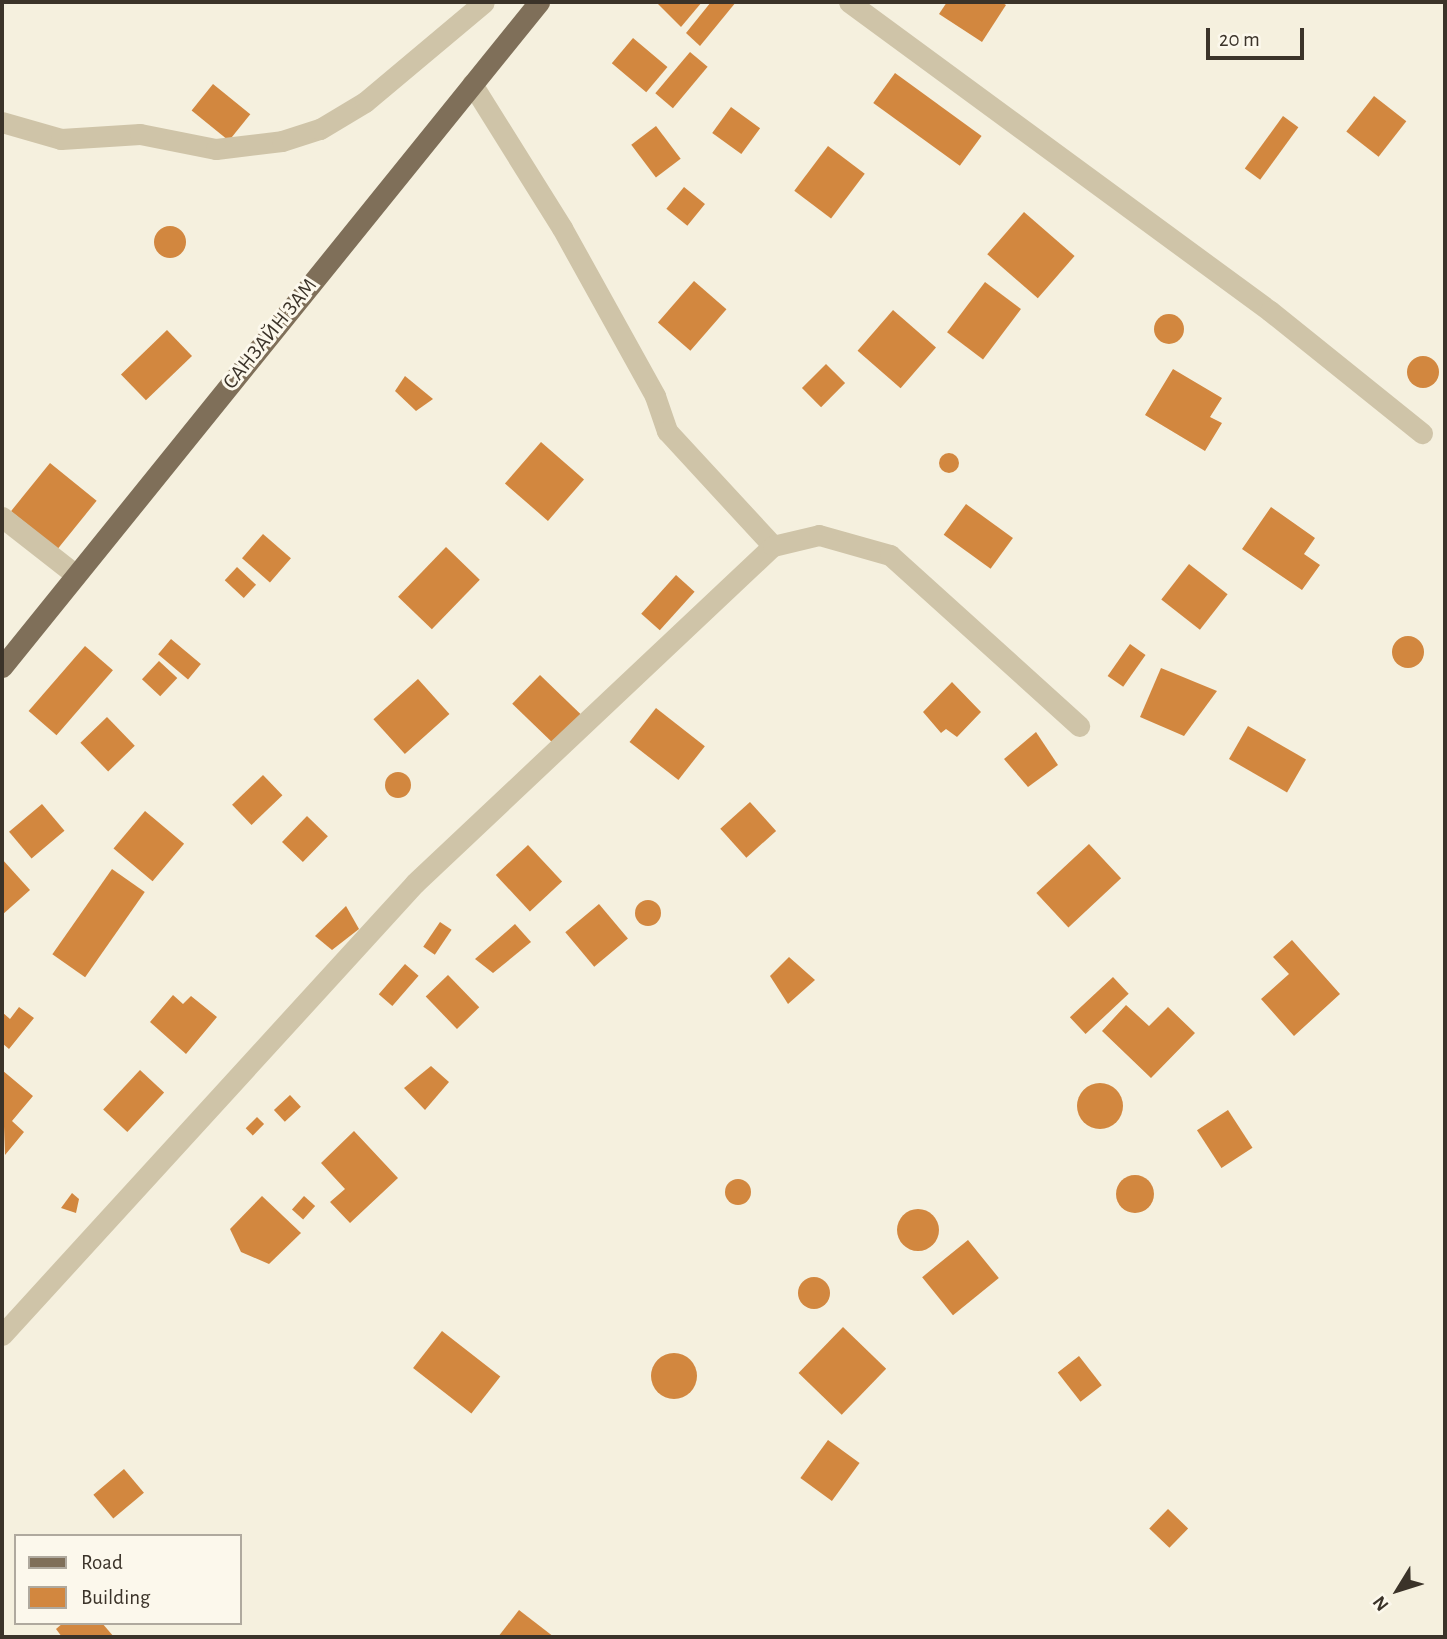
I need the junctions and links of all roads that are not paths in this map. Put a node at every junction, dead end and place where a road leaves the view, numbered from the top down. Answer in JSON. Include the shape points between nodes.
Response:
{"nodes":[{"id":1,"x":484,"y":2,"type":"edge"},
{"id":2,"x":539,"y":2,"type":"edge"},
{"id":3,"x":849,"y":2,"type":"edge"},
{"id":4,"x":472,"y":84,"type":"junction"},
{"id":5,"x":2,"y":122,"type":"edge"},
{"id":6,"x":1422,"y":433,"type":"dead end"},
{"id":7,"x":2,"y":517,"type":"edge"},
{"id":8,"x":774,"y":546,"type":"junction"},
{"id":9,"x":76,"y":575,"type":"junction"},
{"id":10,"x":2,"y":667,"type":"edge"},
{"id":11,"x":1079,"y":726,"type":"dead end"},
{"id":12,"x":2,"y":1335,"type":"edge"}],
"edges":[{"from":1,"to":5,"type":"street","via":[[365,102],[320,128],[282,141],[216,149],[140,134],[61,139]]},
{"from":2,"to":4,"type":"main road","name":"САНЗАЙН ЗАМ"},
{"from":3,"to":6,"type":"street","via":[[1270,311]]},
{"from":4,"to":8,"type":"street","via":[[562,228],[655,396],[667,431]]},
{"from":4,"to":9,"type":"main road","name":"САНЗАЙН ЗАМ"},
{"from":7,"to":9,"type":"street"},
{"from":8,"to":11,"type":"street","via":[[820,535],[890,555]]},
{"from":8,"to":12,"type":"street","via":[[415,883]]},
{"from":9,"to":10,"type":"main road","name":"САНЗАЙН ЗАМ"}]}
